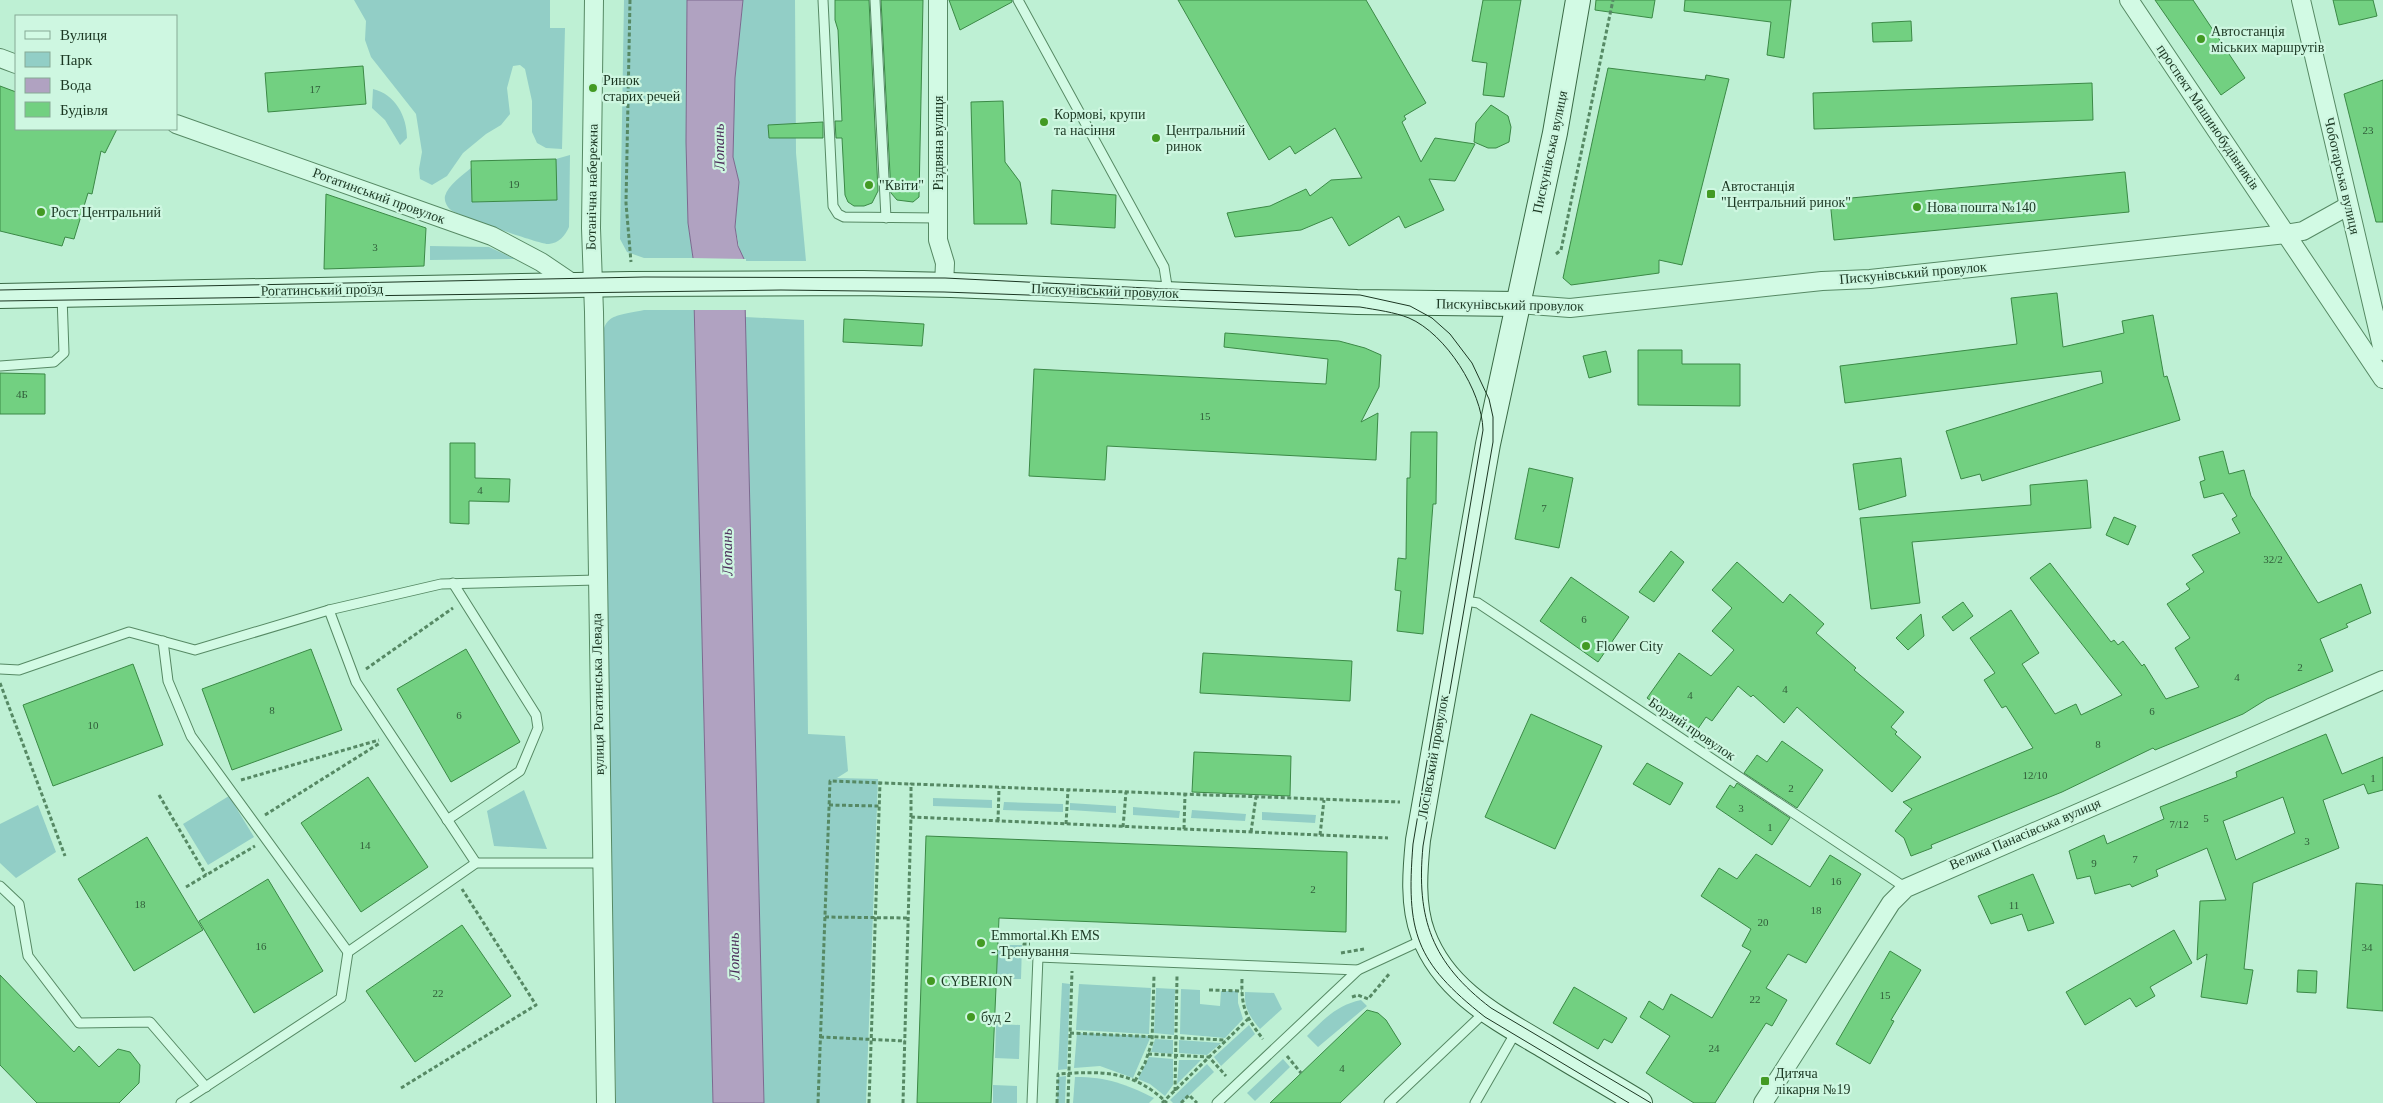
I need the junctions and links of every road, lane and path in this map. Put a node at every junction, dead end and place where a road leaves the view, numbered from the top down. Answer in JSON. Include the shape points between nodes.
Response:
{"nodes":[{"id":1,"x":594,"y":0,"type":"edge"},
{"id":2,"x":630,"y":0,"type":"edge"},
{"id":3,"x":823,"y":0,"type":"edge"},
{"id":4,"x":875,"y":0,"type":"edge"},
{"id":5,"x":938,"y":0,"type":"edge"},
{"id":6,"x":1018,"y":0,"type":"edge"},
{"id":7,"x":1578,"y":0,"type":"edge"},
{"id":8,"x":1613,"y":0,"type":"edge"},
{"id":9,"x":2129,"y":0,"type":"edge"},
{"id":10,"x":2302,"y":0,"type":"edge"},
{"id":11,"x":0,"y":58,"type":"edge"},
{"id":12,"x":15,"y":64,"type":"edge"},
{"id":13,"x":178,"y":125,"type":"edge"},
{"id":14,"x":2348,"y":206,"type":"junction"},
{"id":15,"x":886,"y":218,"type":"junction"},
{"id":16,"x":938,"y":218,"type":"junction"},
{"id":17,"x":2286,"y":234,"type":"junction"},
{"id":18,"x":1556,"y":254,"type":"dead end"},
{"id":19,"x":631,"y":262,"type":"dead end"},
{"id":20,"x":644,"y":284,"type":"joint"},
{"id":21,"x":584,"y":285,"type":"junction"},
{"id":22,"x":944,"y":285,"type":"junction"},
{"id":23,"x":62,"y":294,"type":"junction"},
{"id":24,"x":1168,"y":294,"type":"junction"},
{"id":25,"x":0,"y":296,"type":"edge"},
{"id":26,"x":1517,"y":304,"type":"junction"},
{"id":27,"x":2383,"y":351,"type":"edge"},
{"id":28,"x":0,"y":366,"type":"edge"},
{"id":29,"x":2383,"y":378,"type":"edge"},
{"id":30,"x":597,"y":580,"type":"junction"},
{"id":31,"x":453,"y":583,"type":"junction"},
{"id":32,"x":1460,"y":600,"type":"junction"},
{"id":33,"x":464,"y":601,"type":"junction"},
{"id":34,"x":329,"y":610,"type":"junction"},
{"id":35,"x":163,"y":641,"type":"junction"},
{"id":36,"x":0,"y":669,"type":"edge"},
{"id":37,"x":354,"y":678,"type":"junction"},
{"id":38,"x":2383,"y":680,"type":"edge"},
{"id":39,"x":0,"y":683,"type":"edge"},
{"id":40,"x":392,"y":736,"type":"junction"},
{"id":41,"x":880,"y":783,"type":"junction"},
{"id":42,"x":227,"y":784,"type":"junction"},
{"id":43,"x":911,"y":784,"type":"junction"},
{"id":44,"x":999,"y":788,"type":"junction"},
{"id":45,"x":1068,"y":790,"type":"junction"},
{"id":46,"x":1126,"y":792,"type":"junction"},
{"id":47,"x":1185,"y":794,"type":"junction"},
{"id":48,"x":159,"y":795,"type":"dead end"},
{"id":49,"x":1256,"y":797,"type":"junction"},
{"id":50,"x":1324,"y":800,"type":"junction"},
{"id":51,"x":1400,"y":802,"type":"dead end"},
{"id":52,"x":829,"y":805,"type":"junction"},
{"id":53,"x":880,"y":806,"type":"junction"},
{"id":54,"x":910,"y":817,"type":"junction"},
{"id":55,"x":447,"y":820,"type":"junction"},
{"id":56,"x":998,"y":821,"type":"junction"},
{"id":57,"x":254,"y":822,"type":"junction"},
{"id":58,"x":1066,"y":824,"type":"junction"},
{"id":59,"x":1123,"y":826,"type":"junction"},
{"id":60,"x":1184,"y":829,"type":"junction"},
{"id":61,"x":1251,"y":832,"type":"junction"},
{"id":62,"x":1320,"y":835,"type":"junction"},
{"id":63,"x":1388,"y":838,"type":"dead end"},
{"id":64,"x":266,"y":839,"type":"junction"},
{"id":65,"x":65,"y":856,"type":"dead end"},
{"id":66,"x":476,"y":863,"type":"junction"},
{"id":67,"x":601,"y":863,"type":"junction"},
{"id":68,"x":206,"y":874,"type":"junction"},
{"id":69,"x":455,"y":878,"type":"junction"},
{"id":70,"x":0,"y":886,"type":"edge"},
{"id":71,"x":186,"y":887,"type":"dead end"},
{"id":72,"x":1906,"y":888,"type":"junction"},
{"id":73,"x":825,"y":917,"type":"junction"},
{"id":74,"x":876,"y":918,"type":"junction"},
{"id":75,"x":908,"y":918,"type":"junction"},
{"id":76,"x":1425,"y":939,"type":"junction"},
{"id":77,"x":348,"y":952,"type":"junction"},
{"id":78,"x":1073,"y":959,"type":"junction"},
{"id":79,"x":1154,"y":962,"type":"junction"},
{"id":80,"x":1178,"y":963,"type":"junction"},
{"id":81,"x":1243,"y":965,"type":"junction"},
{"id":82,"x":1358,"y":970,"type":"junction"},
{"id":83,"x":1210,"y":990,"type":"dead end"},
{"id":84,"x":1242,"y":991,"type":"junction"},
{"id":85,"x":1486,"y":1011,"type":"junction"},
{"id":86,"x":1248,"y":1019,"type":"junction"},
{"id":87,"x":1517,"y":1030,"type":"junction"},
{"id":88,"x":1070,"y":1033,"type":"junction"},
{"id":89,"x":820,"y":1037,"type":"junction"},
{"id":90,"x":1152,"y":1037,"type":"junction"},
{"id":91,"x":1176,"y":1038,"type":"junction"},
{"id":92,"x":872,"y":1040,"type":"junction"},
{"id":93,"x":1226,"y":1040,"type":"junction"},
{"id":94,"x":905,"y":1041,"type":"junction"},
{"id":95,"x":1272,"y":1050,"type":"junction"},
{"id":96,"x":1284,"y":1052,"type":"dead end"},
{"id":97,"x":1148,"y":1054,"type":"junction"},
{"id":98,"x":1175,"y":1056,"type":"junction"},
{"id":99,"x":1209,"y":1057,"type":"junction"},
{"id":100,"x":1069,"y":1073,"type":"junction"},
{"id":101,"x":1301,"y":1073,"type":"dead end"},
{"id":102,"x":1135,"y":1081,"type":"junction"},
{"id":103,"x":1235,"y":1086,"type":"junction"},
{"id":104,"x":206,"y":1087,"type":"junction"},
{"id":105,"x":401,"y":1088,"type":"dead end"},
{"id":106,"x":1174,"y":1091,"type":"junction"},
{"id":107,"x":1165,"y":1102,"type":"edge"},
{"id":108,"x":182,"y":1103,"type":"edge"},
{"id":109,"x":606,"y":1103,"type":"edge"},
{"id":110,"x":818,"y":1103,"type":"edge"},
{"id":111,"x":869,"y":1103,"type":"edge"},
{"id":112,"x":903,"y":1103,"type":"edge"},
{"id":113,"x":1032,"y":1103,"type":"edge"},
{"id":114,"x":1056,"y":1103,"type":"edge"},
{"id":115,"x":1068,"y":1103,"type":"edge"},
{"id":116,"x":1181,"y":1103,"type":"edge"},
{"id":117,"x":1197,"y":1103,"type":"edge"},
{"id":118,"x":1216,"y":1103,"type":"edge"},
{"id":119,"x":1389,"y":1103,"type":"edge"},
{"id":120,"x":1475,"y":1103,"type":"edge"},
{"id":121,"x":1640,"y":1103,"type":"edge"},
{"id":122,"x":1763,"y":1103,"type":"edge"}],
"edges":[{"from":1,"to":21,"type":"street","name":"Ботанічна набережна","via":[[591,228]]},
{"from":2,"to":19,"type":"path","via":[[626,203]]},
{"from":3,"to":15,"type":"lane","via":[[833,206],[844,217]]},
{"from":4,"to":15,"type":"lane"},
{"from":5,"to":16,"type":"street","name":"Різдвяна вулиця"},
{"from":6,"to":24,"type":"lane","via":[[1164,267]]},
{"from":7,"to":26,"type":"street","name":"Пискунівська вулиця","via":[[1555,133]]},
{"from":8,"to":18,"type":"path","via":[[1561,250]]},
{"from":9,"to":17,"type":"street","name":"проспект Машинобудівників"},
{"from":10,"to":14,"type":"street","name":"Чоботарська вулиця"},
{"from":11,"to":12,"type":"street"},
{"from":13,"to":21,"type":"street","name":"Рогатинський провулок","via":[[492,236]]},
{"from":14,"to":17,"type":"street","name":"Пискунівський провулок","via":[[2303,231]]},
{"from":14,"to":27,"type":"street","name":"Чоботарська вулиця"},
{"from":15,"to":16,"type":"lane"},
{"from":16,"to":22,"type":"street","name":"Різдвяна вулиця","via":[[938,240],[945,263]]},
{"from":17,"to":26,"type":"street","name":"Пискунівський провулок","via":[[1570,308]]},
{"from":17,"to":29,"type":"street"},
{"from":20,"to":21,"type":"street","name":"Рогатинський проїзд"},
{"from":20,"to":22,"type":"street","name":"Пискунівський провулок"},
{"from":21,"to":23,"type":"street","name":"Рогатинський проїзд"},
{"from":21,"to":30,"type":"street","name":"вулиця Рогатинська Левада"},
{"from":22,"to":24,"type":"street","name":"Пискунівський провулок"},
{"from":23,"to":25,"type":"street","name":"Рогатинський проїзд"},
{"from":23,"to":28,"type":"lane","via":[[64,353],[54,362]]},
{"from":24,"to":26,"type":"street","name":"Пискунівський провулок","via":[[1357,302]]},
{"from":26,"to":32,"type":"street","name":"Лосівський провулок"},
{"from":30,"to":31,"type":"lane"},
{"from":30,"to":67,"type":"street","name":"вулиця Рогатинська Левада"},
{"from":31,"to":33,"type":"lane"},
{"from":31,"to":34,"type":"lane"},
{"from":32,"to":72,"type":"lane","name":"Борзий провулок","via":[[1478,603]]},
{"from":32,"to":76,"type":"street","name":"Лосівський провулок","via":[[1418,840],[1417,907]]},
{"from":33,"to":37,"type":"path"},
{"from":33,"to":55,"type":"lane","via":[[536,715],[538,728],[520,771]]},
{"from":34,"to":35,"type":"lane","via":[[195,650]]},
{"from":34,"to":37,"type":"lane"},
{"from":35,"to":36,"type":"lane","via":[[129,632],[19,670]]},
{"from":35,"to":42,"type":"lane","via":[[168,681],[191,736]]},
{"from":37,"to":40,"type":"lane"},
{"from":38,"to":72,"type":"street","name":"Велика Панасівська вулиця"},
{"from":39,"to":65,"type":"path"},
{"from":40,"to":42,"type":"path"},
{"from":40,"to":55,"type":"lane"},
{"from":40,"to":57,"type":"path"},
{"from":41,"to":43,"type":"path"},
{"from":41,"to":52,"type":"path","via":[[830,781]]},
{"from":41,"to":53,"type":"path"},
{"from":42,"to":57,"type":"lane"},
{"from":43,"to":44,"type":"path"},
{"from":43,"to":54,"type":"path"},
{"from":44,"to":45,"type":"path"},
{"from":44,"to":56,"type":"path"},
{"from":45,"to":46,"type":"path"},
{"from":45,"to":58,"type":"path"},
{"from":46,"to":47,"type":"path"},
{"from":46,"to":59,"type":"path"},
{"from":47,"to":49,"type":"path"},
{"from":47,"to":60,"type":"path"},
{"from":48,"to":68,"type":"path"},
{"from":49,"to":50,"type":"path"},
{"from":49,"to":61,"type":"path"},
{"from":50,"to":51,"type":"path"},
{"from":50,"to":62,"type":"path"},
{"from":52,"to":53,"type":"path"},
{"from":52,"to":73,"type":"path"},
{"from":53,"to":74,"type":"path"},
{"from":54,"to":56,"type":"path"},
{"from":54,"to":75,"type":"path"},
{"from":55,"to":66,"type":"lane"},
{"from":56,"to":58,"type":"path"},
{"from":57,"to":64,"type":"lane"},
{"from":58,"to":59,"type":"path"},
{"from":59,"to":60,"type":"path"},
{"from":60,"to":61,"type":"path"},
{"from":61,"to":62,"type":"path"},
{"from":62,"to":63,"type":"path"},
{"from":64,"to":68,"type":"path"},
{"from":64,"to":77,"type":"lane"},
{"from":66,"to":67,"type":"lane"},
{"from":66,"to":69,"type":"lane"},
{"from":67,"to":109,"type":"street","name":"вулиця Рогатинська Левада"},
{"from":68,"to":71,"type":"path"},
{"from":69,"to":77,"type":"lane"},
{"from":69,"to":105,"type":"path","via":[[536,1005]]},
{"from":70,"to":104,"type":"lane","via":[[19,904],[28,956],[79,1023],[150,1022]]},
{"from":72,"to":122,"type":"street","name":"Велика Панасівська вулиця","via":[[1891,903]]},
{"from":73,"to":74,"type":"path"},
{"from":73,"to":89,"type":"path"},
{"from":74,"to":75,"type":"path"},
{"from":74,"to":92,"type":"path"},
{"from":75,"to":94,"type":"path"},
{"from":76,"to":82,"type":"lane"},
{"from":76,"to":85,"type":"street","name":"Лосівський провулок","via":[[1454,985]]},
{"from":77,"to":104,"type":"lane","via":[[341,998]]},
{"from":78,"to":79,"type":"lane"},
{"from":78,"to":88,"type":"path"},
{"from":78,"to":113,"type":"lane","via":[[1038,958]]},
{"from":79,"to":80,"type":"lane"},
{"from":79,"to":90,"type":"path"},
{"from":80,"to":81,"type":"lane"},
{"from":80,"to":91,"type":"path"},
{"from":81,"to":82,"type":"lane"},
{"from":81,"to":84,"type":"path"},
{"from":82,"to":95,"type":"lane"},
{"from":83,"to":84,"type":"path"},
{"from":84,"to":86,"type":"path","via":[[1242,1003]]},
{"from":85,"to":87,"type":"street","name":"Лосівський провулок"},
{"from":85,"to":119,"type":"lane"},
{"from":86,"to":93,"type":"path"},
{"from":86,"to":95,"type":"path"},
{"from":87,"to":120,"type":"lane"},
{"from":87,"to":121,"type":"street","name":"Лосівський провулок"},
{"from":88,"to":90,"type":"path"},
{"from":88,"to":100,"type":"path"},
{"from":89,"to":92,"type":"path"},
{"from":89,"to":110,"type":"path"},
{"from":90,"to":91,"type":"path"},
{"from":90,"to":97,"type":"path"},
{"from":91,"to":93,"type":"path"},
{"from":91,"to":98,"type":"path"},
{"from":92,"to":94,"type":"path"},
{"from":92,"to":111,"type":"path"},
{"from":93,"to":99,"type":"path"},
{"from":94,"to":112,"type":"path"},
{"from":95,"to":103,"type":"lane"},
{"from":96,"to":101,"type":"path"},
{"from":97,"to":98,"type":"path"},
{"from":97,"to":102,"type":"path"},
{"from":98,"to":99,"type":"path"},
{"from":98,"to":106,"type":"path"},
{"from":99,"to":103,"type":"path"},
{"from":99,"to":106,"type":"path"},
{"from":100,"to":102,"type":"path","via":[[1099,1071]]},
{"from":100,"to":114,"type":"path","via":[[1058,1074]]},
{"from":100,"to":115,"type":"path"},
{"from":102,"to":107,"type":"path","via":[[1150,1088]]},
{"from":103,"to":118,"type":"lane"},
{"from":104,"to":108,"type":"lane"},
{"from":106,"to":107,"type":"path"},
{"from":116,"to":117,"type":"path","via":[[1189,1095]]}]}
